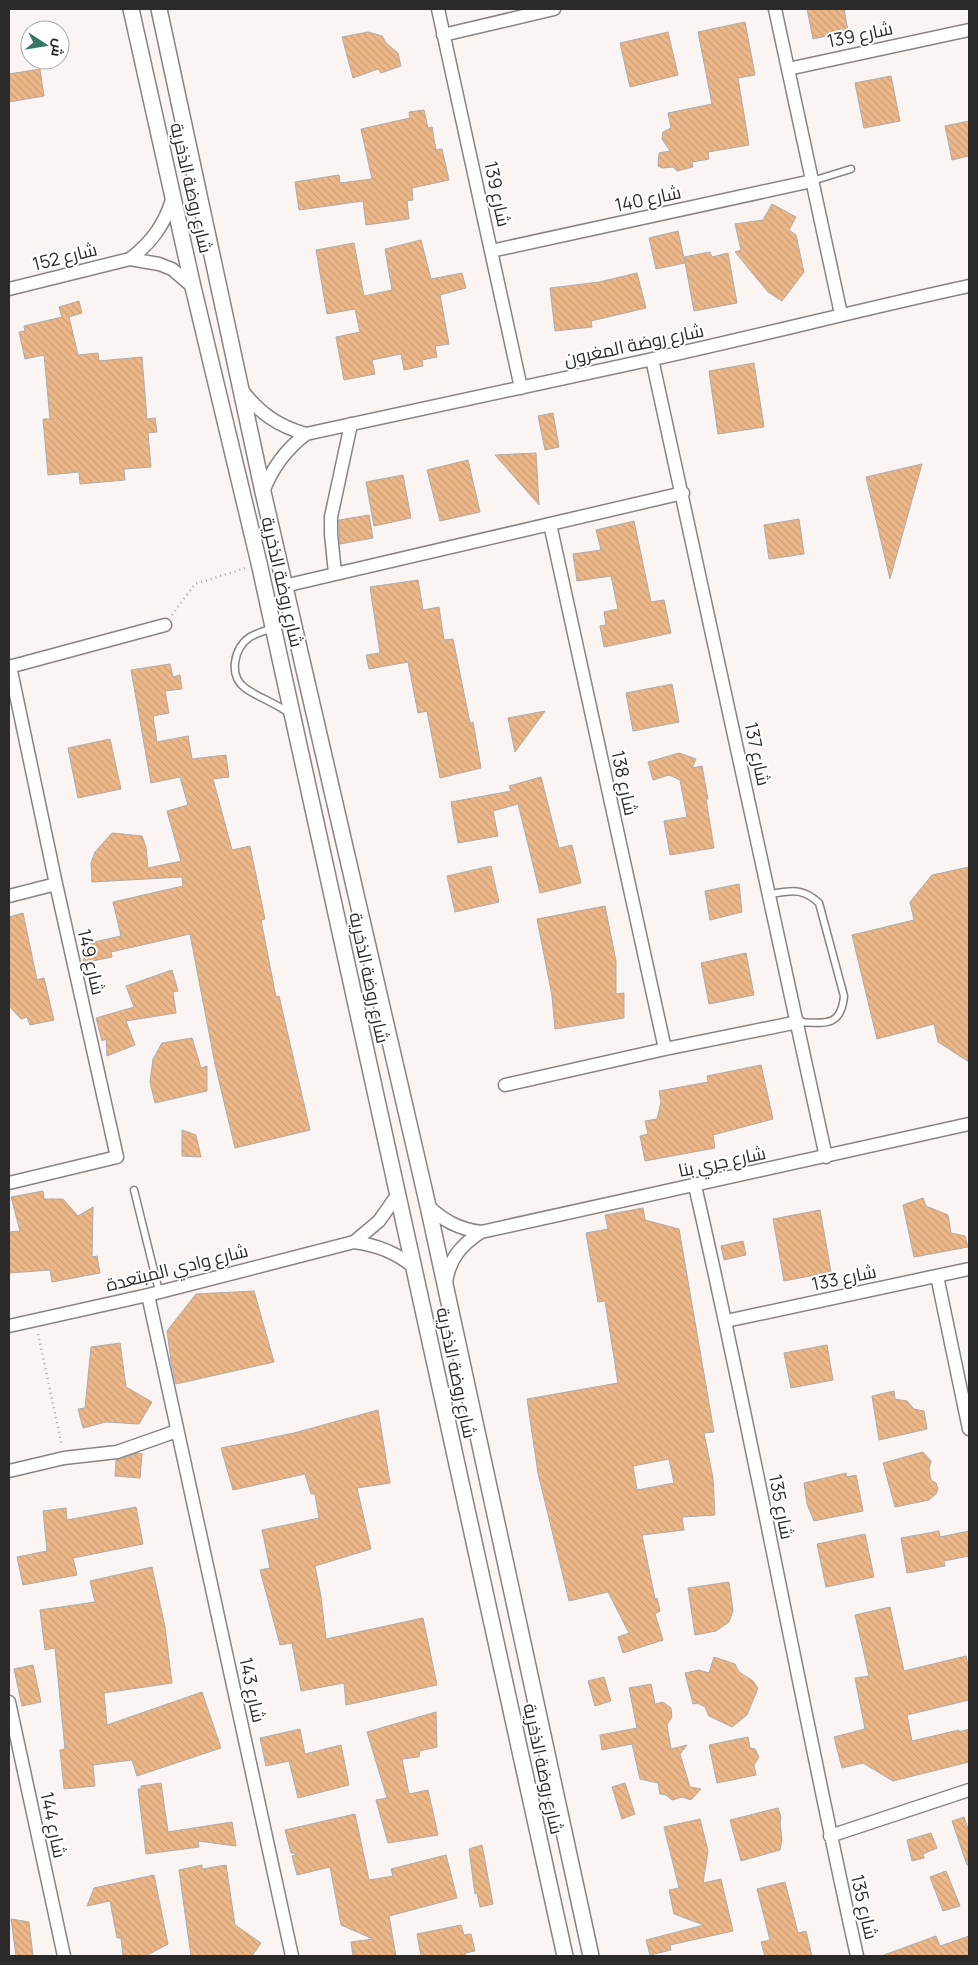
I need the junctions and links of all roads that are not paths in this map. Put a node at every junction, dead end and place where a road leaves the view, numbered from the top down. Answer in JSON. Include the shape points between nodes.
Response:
{"nodes":[{"id":1,"x":131,"y":9,"type":"edge"},
{"id":2,"x":159,"y":9,"type":"edge"},
{"id":3,"x":438,"y":9,"type":"edge"},
{"id":4,"x":554,"y":9,"type":"edge"},
{"id":5,"x":775,"y":9,"type":"edge"},
{"id":6,"x":969,"y":30,"type":"edge"},
{"id":7,"x":443,"y":35,"type":"junction"},
{"id":8,"x":788,"y":69,"type":"junction"},
{"id":9,"x":851,"y":169,"type":"dead end"},
{"id":10,"x":812,"y":181,"type":"junction"},
{"id":11,"x":174,"y":195,"type":"junction"},
{"id":12,"x":491,"y":251,"type":"junction"},
{"id":13,"x":130,"y":259,"type":"junction"},
{"id":14,"x":194,"y":286,"type":"junction"},
{"id":15,"x":969,"y":286,"type":"edge"},
{"id":16,"x":9,"y":289,"type":"edge"},
{"id":17,"x":841,"y":314,"type":"junction"},
{"id":18,"x":652,"y":359,"type":"junction"},
{"id":19,"x":521,"y":388,"type":"junction"},
{"id":20,"x":242,"y":389,"type":"junction"},
{"id":21,"x":351,"y":424,"type":"junction"},
{"id":22,"x":306,"y":434,"type":"junction"},
{"id":23,"x":263,"y":492,"type":"junction"},
{"id":24,"x":683,"y":493,"type":"junction"},
{"id":25,"x":550,"y":524,"type":"junction"},
{"id":26,"x":335,"y":574,"type":"junction"},
{"id":27,"x":284,"y":586,"type":"junction"},
{"id":28,"x":165,"y":625,"type":"road end"},
{"id":29,"x":273,"y":627,"type":"junction"},
{"id":30,"x":10,"y":667,"type":"edge"},
{"id":31,"x":293,"y":716,"type":"junction"},
{"id":32,"x":56,"y":884,"type":"junction"},
{"id":33,"x":770,"y":894,"type":"junction"},
{"id":34,"x":9,"y":896,"type":"edge"},
{"id":35,"x":798,"y":1022,"type":"junction"},
{"id":36,"x":665,"y":1049,"type":"junction"},
{"id":37,"x":505,"y":1085,"type":"dead end"},
{"id":38,"x":969,"y":1124,"type":"edge"},
{"id":39,"x":826,"y":1157,"type":"junction"},
{"id":40,"x":9,"y":1183,"type":"edge"},
{"id":41,"x":695,"y":1186,"type":"junction"},
{"id":42,"x":134,"y":1190,"type":"dead end"},
{"id":43,"x":398,"y":1194,"type":"junction"},
{"id":44,"x":428,"y":1206,"type":"junction"},
{"id":45,"x":481,"y":1232,"type":"junction"},
{"id":46,"x":354,"y":1242,"type":"junction"},
{"id":47,"x":414,"y":1267,"type":"junction"},
{"id":48,"x":969,"y":1269,"type":"edge"},
{"id":49,"x":937,"y":1276,"type":"junction"},
{"id":50,"x":445,"y":1289,"type":"junction"},
{"id":51,"x":154,"y":1293,"type":"junction"},
{"id":52,"x":726,"y":1320,"type":"junction"},
{"id":53,"x":9,"y":1326,"type":"edge"},
{"id":54,"x":969,"y":1429,"type":"edge"},
{"id":55,"x":178,"y":1430,"type":"junction"},
{"id":56,"x":9,"y":1471,"type":"edge"},
{"id":57,"x":9,"y":1702,"type":"edge"},
{"id":58,"x":969,"y":1790,"type":"edge"},
{"id":59,"x":830,"y":1836,"type":"junction"},
{"id":60,"x":64,"y":1956,"type":"edge"},
{"id":61,"x":292,"y":1956,"type":"edge"},
{"id":62,"x":565,"y":1956,"type":"edge"},
{"id":63,"x":591,"y":1956,"type":"edge"},
{"id":64,"x":857,"y":1956,"type":"edge"}],
"edges":[{"from":1,"to":11,"type":"street","name":"شارع روضة الذخرية"},
{"from":2,"to":20,"type":"street","name":"شارع روضة الذخرية"},
{"from":3,"to":7,"type":"street","name":"شارع 139"},
{"from":4,"to":7,"type":"street"},
{"from":5,"to":8,"type":"street"},
{"from":6,"to":8,"type":"street","name":"شارع 139"},
{"from":7,"to":12,"type":"street","name":"شارع 139"},
{"from":8,"to":10,"type":"street"},
{"from":9,"to":10,"type":"lane"},
{"from":10,"to":12,"type":"street","name":"شارع 140"},
{"from":10,"to":17,"type":"street"},
{"from":11,"to":13,"type":"street","name":"شارع 152","via":[[158,231]]},
{"from":11,"to":14,"type":"street","name":"شارع روضة الذخرية"},
{"from":12,"to":19,"type":"street","name":"شارع 139"},
{"from":13,"to":14,"type":"street","name":"شارع 152","via":[[159,264]]},
{"from":13,"to":16,"type":"street","name":"شارع 152"},
{"from":14,"to":29,"type":"street","name":"شارع روضة الذخرية"},
{"from":15,"to":17,"type":"street","name":"شارع روضة المغرون"},
{"from":17,"to":18,"type":"street","name":"شارع روضة المغرون"},
{"from":18,"to":19,"type":"street","name":"شارع روضة المغرون"},
{"from":18,"to":24,"type":"street","name":"شارع 137"},
{"from":19,"to":21,"type":"street","name":"شارع روضة المغرون"},
{"from":20,"to":22,"type":"street","via":[[262,414]]},
{"from":20,"to":23,"type":"street","name":"شارع روضة الذخرية"},
{"from":21,"to":22,"type":"street","name":"شارع روضة المغرون"},
{"from":21,"to":26,"type":"street","via":[[331,518]]},
{"from":22,"to":23,"type":"street","name":"شارع روضة المغرون","via":[[275,466]]},
{"from":23,"to":27,"type":"street","name":"شارع روضة الذخرية"},
{"from":24,"to":25,"type":"street"},
{"from":24,"to":33,"type":"street","name":"شارع 137"},
{"from":25,"to":26,"type":"street"},
{"from":25,"to":36,"type":"street","name":"شارع 138"},
{"from":26,"to":27,"type":"street"},
{"from":27,"to":44,"type":"street","name":"شارع روضة الذخرية"},
{"from":28,"to":30,"type":"street","name":"شارع 149"},
{"from":29,"to":31,"type":"street","name":"شارع روضة الذخرية"},
{"from":29,"to":31,"type":"lane","via":[[243,644],[234,665],[236,676],[244,687]]},
{"from":30,"to":32,"type":"street","name":"شارع 149"},
{"from":31,"to":43,"type":"street","name":"شارع روضة الذخرية"},
{"from":32,"to":34,"type":"street"},
{"from":32,"to":40,"type":"street","name":"شارع 149","via":[[117,1157]]},
{"from":33,"to":35,"type":"street","name":"شارع 137"},
{"from":33,"to":35,"type":"lane","via":[[798,890],[810,894],[818,903],[844,996],[843,1008],[830,1022]]},
{"from":35,"to":36,"type":"street"},
{"from":35,"to":39,"type":"street","name":"شارع 137"},
{"from":36,"to":37,"type":"street"},
{"from":38,"to":39,"type":"street","name":"شارع جري بنا"},
{"from":39,"to":41,"type":"street","name":"شارع جري بنا"},
{"from":41,"to":45,"type":"street","name":"شارع جري بنا"},
{"from":41,"to":52,"type":"street","name":"شارع 135"},
{"from":42,"to":51,"type":"lane"},
{"from":43,"to":46,"type":"street","name":"شارع وادي المبتعدة","via":[[379,1221]]},
{"from":43,"to":47,"type":"street","name":"شارع روضة الذخرية"},
{"from":44,"to":45,"type":"street","name":"شارع جري بنا","via":[[452,1224]]},
{"from":44,"to":50,"type":"street","name":"شارع روضة الذخرية"},
{"from":45,"to":50,"type":"street","name":"شارع جري بنا","via":[[454,1255],[447,1271]]},
{"from":46,"to":47,"type":"street","name":"شارع وادي المبتعدة","via":[[386,1249]]},
{"from":46,"to":51,"type":"street","name":"شارع وادي المبتعدة"},
{"from":47,"to":62,"type":"street","name":"شارع روضة الذخرية"},
{"from":48,"to":49,"type":"street","name":"شارع 133"},
{"from":49,"to":52,"type":"street","name":"شارع 133"},
{"from":49,"to":54,"type":"street"},
{"from":50,"to":63,"type":"street","name":"شارع روضة الذخرية"},
{"from":51,"to":53,"type":"street","name":"شارع وادي المبتعدة"},
{"from":51,"to":55,"type":"street","name":"شارع 143"},
{"from":52,"to":59,"type":"street","name":"شارع 135"},
{"from":55,"to":56,"type":"street","via":[[117,1452],[64,1458]]},
{"from":55,"to":61,"type":"street","name":"شارع 143"},
{"from":57,"to":60,"type":"street","name":"شارع 144"},
{"from":58,"to":59,"type":"street"},
{"from":59,"to":64,"type":"street","name":"شارع 135"}]}
